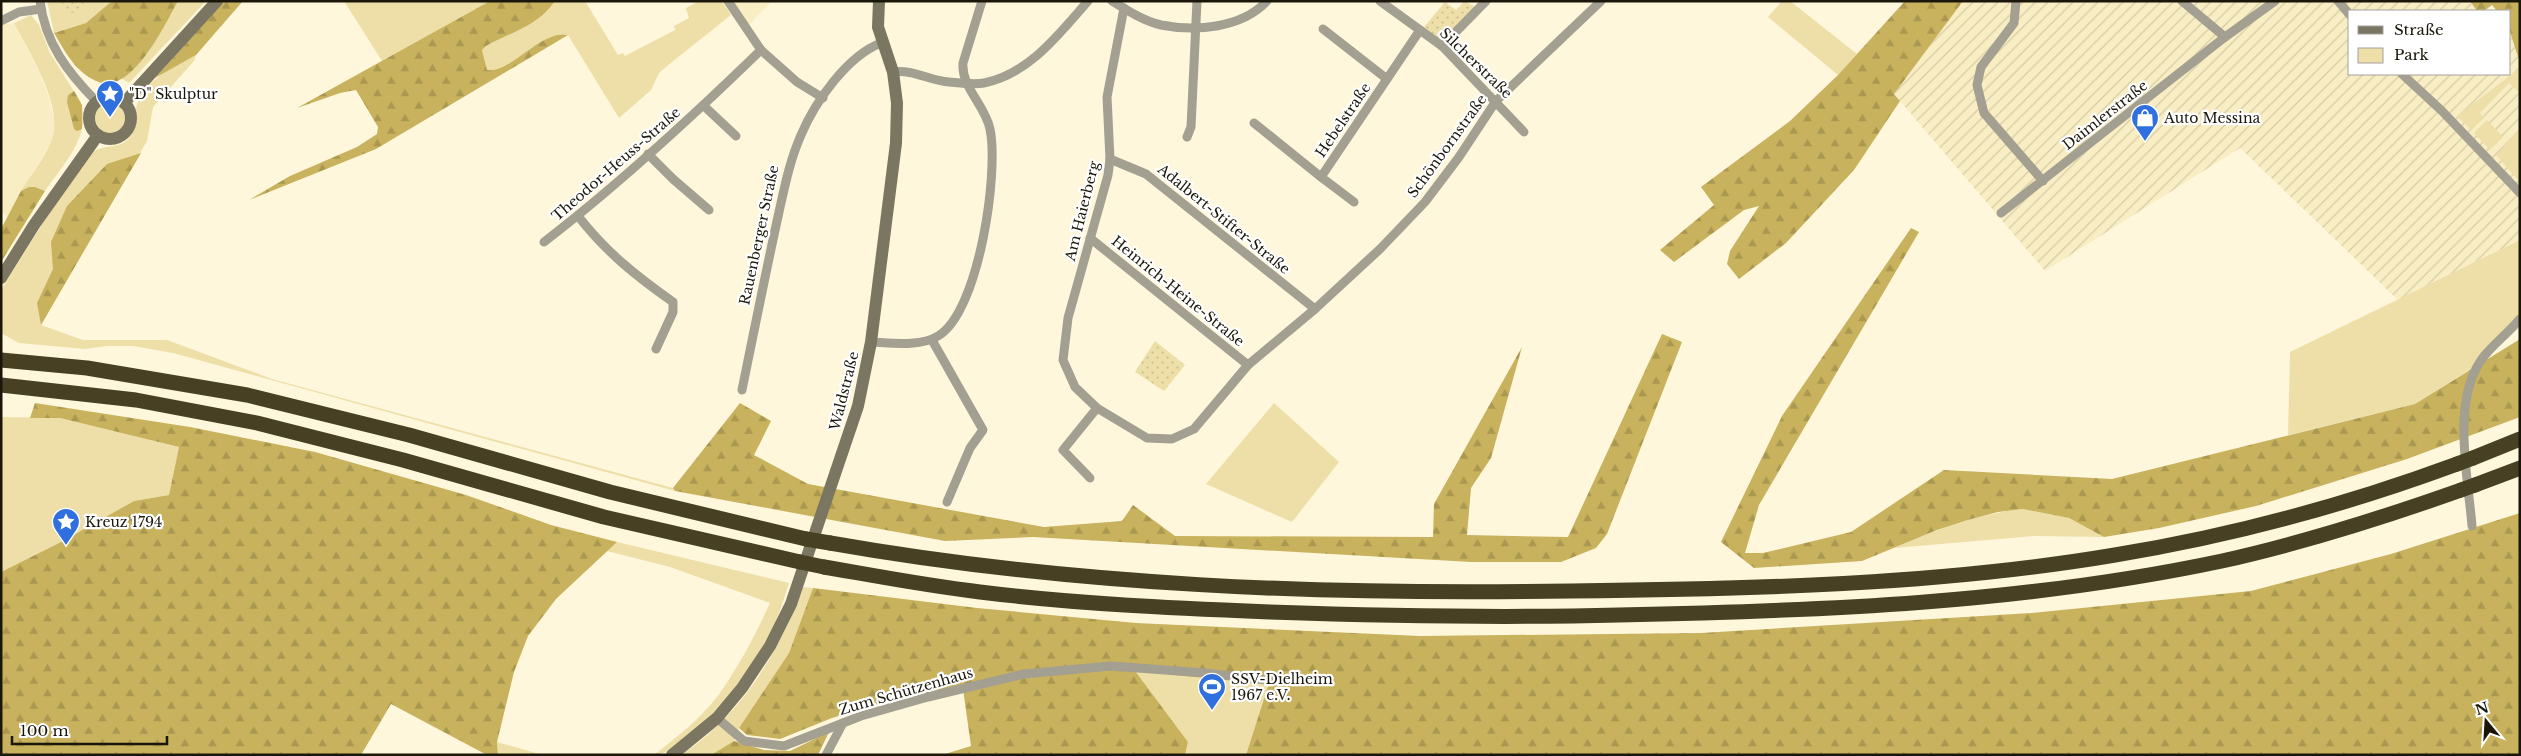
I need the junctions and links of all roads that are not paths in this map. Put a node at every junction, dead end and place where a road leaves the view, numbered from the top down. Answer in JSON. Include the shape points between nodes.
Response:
{"nodes":[{"id":1,"x":218,"y":1,"type":"edge"},
{"id":2,"x":728,"y":1,"type":"edge"},
{"id":3,"x":879,"y":1,"type":"edge"},
{"id":4,"x":982,"y":1,"type":"edge"},
{"id":5,"x":1088,"y":1,"type":"edge"},
{"id":6,"x":1112,"y":1,"type":"edge"},
{"id":7,"x":1197,"y":1,"type":"edge"},
{"id":8,"x":1267,"y":1,"type":"edge"},
{"id":9,"x":1380,"y":1,"type":"edge"},
{"id":10,"x":1486,"y":1,"type":"edge"},
{"id":11,"x":1601,"y":1,"type":"edge"},
{"id":12,"x":2016,"y":1,"type":"edge"},
{"id":13,"x":2182,"y":1,"type":"edge"},
{"id":14,"x":2275,"y":1,"type":"edge"},
{"id":15,"x":2338,"y":1,"type":"edge"},
{"id":16,"x":40,"y":5,"type":"edge"},
{"id":17,"x":1124,"y":8,"type":"junction"},
{"id":18,"x":2348,"y":14,"type":"edge"},
{"id":19,"x":1,"y":21,"type":"edge"},
{"id":20,"x":1197,"y":26,"type":"junction"},
{"id":21,"x":1323,"y":29,"type":"dead end"},
{"id":22,"x":1420,"y":30,"type":"junction"},
{"id":23,"x":2225,"y":38,"type":"junction"},
{"id":24,"x":882,"y":43,"type":"junction"},
{"id":25,"x":1442,"y":46,"type":"junction"},
{"id":26,"x":761,"y":50,"type":"junction"},
{"id":27,"x":893,"y":72,"type":"junction"},
{"id":28,"x":2403,"y":75,"type":"edge"},
{"id":29,"x":1387,"y":79,"type":"junction"},
{"id":30,"x":966,"y":84,"type":"junction"},
{"id":31,"x":823,"y":98,"type":"junction"},
{"id":32,"x":1496,"y":101,"type":"junction"},
{"id":33,"x":97,"y":102,"type":"junction"},
{"id":34,"x":124,"y":102,"type":"junction"},
{"id":35,"x":704,"y":106,"type":"junction"},
{"id":36,"x":1254,"y":123,"type":"dead end"},
{"id":37,"x":1524,"y":132,"type":"dead end"},
{"id":38,"x":98,"y":135,"type":"junction"},
{"id":39,"x":736,"y":136,"type":"dead end"},
{"id":40,"x":1187,"y":137,"type":"dead end"},
{"id":41,"x":648,"y":154,"type":"junction"},
{"id":42,"x":1110,"y":159,"type":"junction"},
{"id":43,"x":1321,"y":177,"type":"junction"},
{"id":44,"x":2043,"y":181,"type":"junction"},
{"id":45,"x":2520,"y":192,"type":"edge"},
{"id":46,"x":1354,"y":202,"type":"dead end"},
{"id":47,"x":709,"y":210,"type":"dead end"},
{"id":48,"x":2001,"y":213,"type":"dead end"},
{"id":49,"x":578,"y":216,"type":"junction"},
{"id":50,"x":1090,"y":238,"type":"junction"},
{"id":51,"x":544,"y":242,"type":"dead end"},
{"id":52,"x":1,"y":278,"type":"edge"},
{"id":53,"x":1315,"y":309,"type":"junction"},
{"id":54,"x":2520,"y":319,"type":"edge"},
{"id":55,"x":932,"y":340,"type":"junction"},
{"id":56,"x":871,"y":342,"type":"junction"},
{"id":57,"x":656,"y":349,"type":"dead end"},
{"id":58,"x":1,"y":360,"type":"edge"},
{"id":59,"x":1248,"y":365,"type":"junction"},
{"id":60,"x":1,"y":385,"type":"edge"},
{"id":61,"x":742,"y":390,"type":"dead end"},
{"id":62,"x":1097,"y":408,"type":"junction"},
{"id":63,"x":2520,"y":439,"type":"edge"},
{"id":64,"x":2520,"y":468,"type":"edge"},
{"id":65,"x":1090,"y":478,"type":"dead end"},
{"id":66,"x":947,"y":502,"type":"dead end"},
{"id":67,"x":2472,"y":526,"type":"dead end"},
{"id":68,"x":1275,"y":681,"type":"dead end"},
{"id":69,"x":717,"y":718,"type":"junction"},
{"id":70,"x":843,"y":723,"type":"junction"},
{"id":71,"x":672,"y":755,"type":"edge"},
{"id":72,"x":826,"y":755,"type":"edge"}],
"edges":[{"from":1,"to":34,"type":"street"},
{"from":2,"to":26,"type":"street"},
{"from":3,"to":24,"type":"street","via":[[878,27]]},
{"from":4,"to":30,"type":"street","via":[[963,64]]},
{"from":5,"to":30,"type":"street","via":[[1023,68],[983,84]]},
{"from":6,"to":17,"type":"street"},
{"from":7,"to":20,"type":"street"},
{"from":8,"to":20,"type":"street","via":[[1257,12],[1232,24]]},
{"from":9,"to":22,"type":"street","name":"Silcherstraße"},
{"from":10,"to":25,"type":"street"},
{"from":11,"to":32,"type":"street","name":"Schönbornstraße"},
{"from":12,"to":44,"type":"street","via":[[2014,23],[1981,67],[1977,85],[1984,113]]},
{"from":13,"to":23,"type":"street"},
{"from":14,"to":23,"type":"street","name":"Daimlerstraße"},
{"from":15,"to":18,"type":"street"},
{"from":16,"to":19,"type":"street"},
{"from":16,"to":33,"type":"street","via":[[56,53],[77,83]]},
{"from":17,"to":20,"type":"street","via":[[1161,24]]},
{"from":17,"to":42,"type":"street","name":"Am Haierberg","via":[[1107,97]]},
{"from":20,"to":40,"type":"street","via":[[1191,127]]},
{"from":21,"to":29,"type":"street","name":"Hebelstraße"},
{"from":22,"to":25,"type":"street","name":"Silcherstraße"},
{"from":22,"to":29,"type":"street","name":"Hebelstraße"},
{"from":23,"to":44,"type":"street","name":"Daimlerstraße"},
{"from":24,"to":27,"type":"street","name":"Waldstraße"},
{"from":24,"to":31,"type":"street","name":"Rauenberger Straße","via":[[856,57]]},
{"from":25,"to":32,"type":"street","name":"Silcherstraße"},
{"from":26,"to":31,"type":"street","via":[[797,82]]},
{"from":26,"to":35,"type":"street","name":"Theodor-Heuss-Straße"},
{"from":27,"to":30,"type":"street","via":[[910,72],[938,81]]},
{"from":27,"to":56,"type":"street","name":"Waldstraße","via":[[896,143]]},
{"from":28,"to":45,"type":"street"},
{"from":29,"to":43,"type":"street","name":"Hebelstraße"},
{"from":30,"to":55,"type":"street","via":[[981,105],[990,129],[992,178],[989,204],[967,296],[958,316]]},
{"from":31,"to":61,"type":"street","name":"Rauenberger Straße","via":[[801,134],[787,172]]},
{"from":32,"to":37,"type":"street","name":"Silcherstraße"},
{"from":32,"to":53,"type":"street","name":"Schönbornstraße","via":[[1425,202]]},
{"from":33,"to":34,"type":"street","via":[[113,98]]},
{"from":33,"to":38,"type":"street","via":[[90,119]]},
{"from":34,"to":38,"type":"street","via":[[131,114],[128,128],[112,139]]},
{"from":35,"to":39,"type":"street"},
{"from":35,"to":41,"type":"street","name":"Theodor-Heuss-Straße"},
{"from":36,"to":43,"type":"street","name":"Hebelstraße"},
{"from":38,"to":52,"type":"street"},
{"from":41,"to":47,"type":"street"},
{"from":41,"to":49,"type":"street","name":"Theodor-Heuss-Straße"},
{"from":42,"to":50,"type":"street","name":"Am Haierberg"},
{"from":42,"to":53,"type":"street","name":"Adalbert-Stifter-Straße","via":[[1146,174]]},
{"from":43,"to":46,"type":"street","name":"Hebelstraße"},
{"from":44,"to":48,"type":"street","name":"Daimlerstraße"},
{"from":49,"to":51,"type":"street","name":"Theodor-Heuss-Straße"},
{"from":49,"to":57,"type":"street","via":[[598,242],[673,302],[673,312]]},
{"from":50,"to":59,"type":"street","name":"Heinrich-Heine-Straße"},
{"from":50,"to":62,"type":"street","name":"Am Haierberg","via":[[1068,318],[1063,360],[1075,387]]},
{"from":53,"to":59,"type":"street","name":"Schönbornstraße"},
{"from":54,"to":67,"type":"street","via":[[2485,355],[2474,373],[2468,394],[2464,426]]},
{"from":55,"to":56,"type":"street"},
{"from":55,"to":66,"type":"street","via":[[983,430],[970,448]]},
{"from":56,"to":69,"type":"street","name":"Waldstraße","via":[[858,406],[791,604],[756,670]]},
{"from":58,"to":63,"type":"highway","bridge":true,"via":[[141,376],[247,395],[409,435],[666,506],[830,543],[988,567],[1200,585],[1496,593],[1688,590],[1978,573],[2116,555],[2270,524],[2384,490]]},
{"from":59,"to":62,"type":"street","name":"Am Haierberg","via":[[1194,429],[1172,439],[1147,438]]},
{"from":60,"to":64,"type":"highway","bridge":true,"via":[[128,399],[258,423],[604,518],[824,568],[980,592],[1117,605],[1216,610],[1494,617],[1690,614],[1862,607],[2045,590],[2221,561],[2327,534]]},
{"from":62,"to":65,"type":"street","via":[[1063,450]]},
{"from":68,"to":70,"type":"street","name":"Zum Schützenhaus","via":[[1111,666],[1024,674],[928,697]]},
{"from":69,"to":70,"type":"street","name":"Zum Schützenhaus","via":[[744,741],[784,746]]},
{"from":69,"to":71,"type":"street","name":"Waldstraße"},
{"from":70,"to":72,"type":"street"}]}
